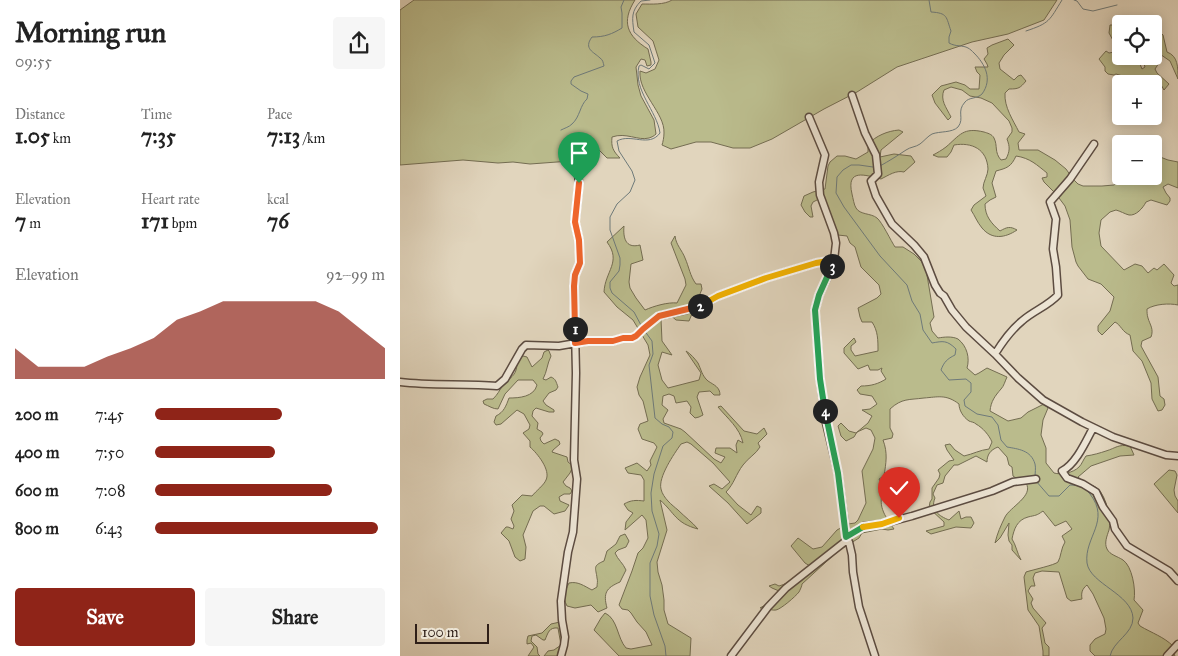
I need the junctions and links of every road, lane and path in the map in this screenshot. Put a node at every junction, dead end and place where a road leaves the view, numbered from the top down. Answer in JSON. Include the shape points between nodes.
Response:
{"nodes":[{"id":1,"x":852,"y":95,"type":"dead end"},
{"id":2,"x":809,"y":117,"type":"dead end"},
{"id":3,"x":1094,"y":144,"type":"dead end"},
{"id":4,"x":577,"y":165,"type":"dead end"},
{"id":5,"x":834,"y":260,"type":"junction"},
{"id":6,"x":575,"y":343,"type":"junction"},
{"id":7,"x":995,"y":354,"type":"junction"},
{"id":8,"x":400,"y":382,"type":"edge"},
{"id":9,"x":1093,"y":428,"type":"junction"},
{"id":10,"x":1178,"y":456,"type":"edge"},
{"id":11,"x":1036,"y":479,"type":"dead end"},
{"id":12,"x":846,"y":538,"type":"junction"},
{"id":13,"x":1178,"y":581,"type":"edge"},
{"id":14,"x":1178,"y":644,"type":"edge"},
{"id":15,"x":561,"y":656,"type":"edge"},
{"id":16,"x":731,"y":656,"type":"edge"},
{"id":17,"x":875,"y":656,"type":"edge"},
{"id":18,"x":1167,"y":656,"type":"edge"}],
"edges":[{"from":1,"to":7,"type":"street","via":[[876,155],[878,174],[871,181],[876,196],[892,224],[924,257],[935,285],[952,310]]},
{"from":2,"to":5,"type":"street","via":[[825,155],[819,182],[820,195],[834,233]]},
{"from":3,"to":7,"type":"street","via":[[1050,202],[1056,219],[1053,249],[1058,296],[1023,320],[1007,335]]},
{"from":4,"to":6,"type":"street","via":[[579,183],[575,222],[580,263],[574,286]]},
{"from":5,"to":6,"type":"street","via":[[766,278],[718,296],[699,307],[659,316],[632,338]]},
{"from":5,"to":12,"type":"street","via":[[815,310],[820,379],[838,473]]},
{"from":6,"to":8,"type":"street","via":[[526,346],[505,380],[497,386]]},
{"from":6,"to":15,"type":"street","via":[[574,460],[577,479],[573,532],[561,601],[565,637]]},
{"from":7,"to":9,"type":"street","via":[[1043,400]]},
{"from":9,"to":10,"type":"street","via":[[1166,455]]},
{"from":9,"to":13,"type":"street","via":[[1070,465],[1062,471],[1067,478],[1096,492],[1127,546],[1169,570]]},
{"from":11,"to":12,"type":"street","via":[[1012,482],[912,516],[864,526]]},
{"from":12,"to":16,"type":"street","via":[[786,588]]},
{"from":12,"to":17,"type":"street","via":[[852,555],[859,607]]},
{"from":14,"to":18,"type":"street"}]}
